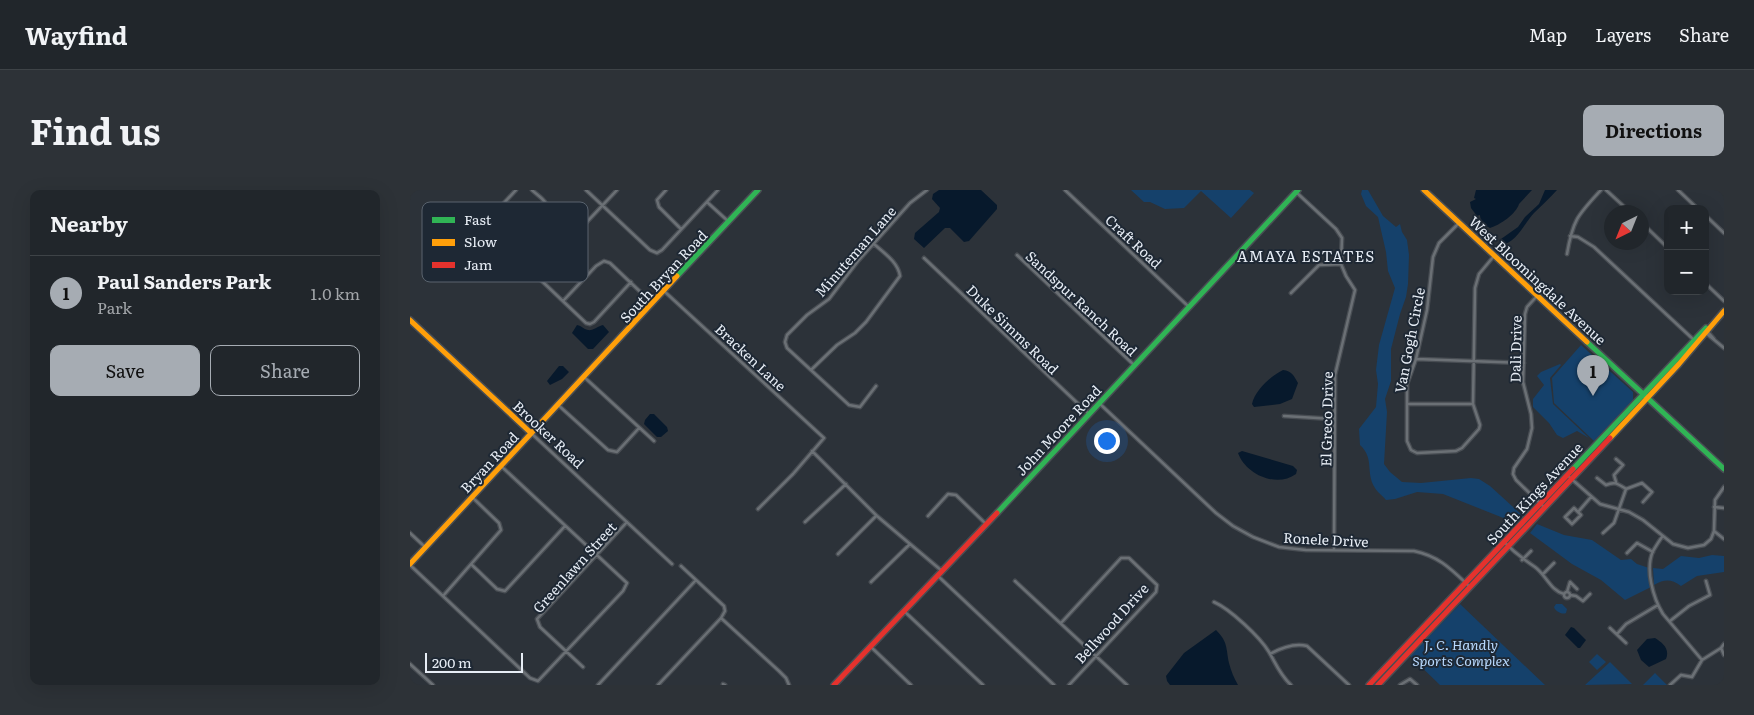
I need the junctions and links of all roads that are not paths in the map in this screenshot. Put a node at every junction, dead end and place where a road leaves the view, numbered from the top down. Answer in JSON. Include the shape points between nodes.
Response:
{"nodes":[{"id":1,"x":516,"y":190,"type":"edge"},
{"id":2,"x":532,"y":190,"type":"edge"},
{"id":3,"x":586,"y":190,"type":"edge"},
{"id":4,"x":618,"y":190,"type":"edge"},
{"id":5,"x":666,"y":190,"type":"edge"},
{"id":6,"x":718,"y":190,"type":"edge"},
{"id":7,"x":758,"y":190,"type":"edge"},
{"id":8,"x":927,"y":190,"type":"edge"},
{"id":9,"x":1066,"y":190,"type":"edge"},
{"id":10,"x":1424,"y":190,"type":"edge"},
{"id":11,"x":1601,"y":190,"type":"edge"},
{"id":12,"x":1606,"y":190,"type":"edge"},
{"id":13,"x":1678,"y":190,"type":"edge"},
{"id":14,"x":1297,"y":191,"type":"edge"},
{"id":15,"x":505,"y":202,"type":"edge"},
{"id":16,"x":545,"y":202,"type":"edge"},
{"id":17,"x":707,"y":202,"type":"junction"},
{"id":18,"x":1622,"y":205,"type":"edge"},
{"id":19,"x":1694,"y":205,"type":"edge"},
{"id":20,"x":603,"y":206,"type":"junction"},
{"id":21,"x":1709,"y":219,"type":"edge"},
{"id":22,"x":588,"y":222,"type":"edge"},
{"id":23,"x":729,"y":222,"type":"junction"},
{"id":24,"x":1459,"y":223,"type":"junction"},
{"id":25,"x":681,"y":229,"type":"junction"},
{"id":26,"x":1649,"y":230,"type":"edge"},
{"id":27,"x":1724,"y":233,"type":"edge"},
{"id":28,"x":1570,"y":236,"type":"junction"},
{"id":29,"x":874,"y":244,"type":"junction"},
{"id":30,"x":1664,"y":244,"type":"edge"},
{"id":31,"x":1567,"y":254,"type":"dead end"},
{"id":32,"x":1017,"y":255,"type":"dead end"},
{"id":33,"x":1494,"y":256,"type":"junction"},
{"id":34,"x":924,"y":258,"type":"dead end"},
{"id":35,"x":1341,"y":264,"type":"junction"},
{"id":36,"x":588,"y":275,"type":"edge"},
{"id":37,"x":542,"y":282,"type":"edge"},
{"id":38,"x":582,"y":282,"type":"edge"},
{"id":39,"x":631,"y":282,"type":"junction"},
{"id":40,"x":1709,"y":287,"type":"edge"},
{"id":41,"x":664,"y":291,"type":"junction"},
{"id":42,"x":1291,"y":293,"type":"dead end"},
{"id":43,"x":1537,"y":296,"type":"junction"},
{"id":44,"x":1724,"y":300,"type":"edge"},
{"id":45,"x":563,"y":301,"type":"junction"},
{"id":46,"x":652,"y":303,"type":"junction"},
{"id":47,"x":1189,"y":307,"type":"junction"},
{"id":48,"x":1724,"y":311,"type":"edge"},
{"id":49,"x":410,"y":320,"type":"edge"},
{"id":50,"x":1706,"y":331,"type":"junction"},
{"id":51,"x":1696,"y":342,"type":"junction"},
{"id":52,"x":1724,"y":348,"type":"edge"},
{"id":53,"x":1416,"y":359,"type":"junction"},
{"id":54,"x":1473,"y":362,"type":"junction"},
{"id":55,"x":1524,"y":363,"type":"junction"},
{"id":56,"x":1134,"y":365,"type":"junction"},
{"id":57,"x":811,"y":371,"type":"junction"},
{"id":58,"x":583,"y":376,"type":"junction"},
{"id":59,"x":876,"y":386,"type":"dead end"},
{"id":60,"x":1644,"y":394,"type":"junction"},
{"id":61,"x":1649,"y":398,"type":"junction"},
{"id":62,"x":558,"y":404,"type":"junction"},
{"id":63,"x":1099,"y":404,"type":"junction"},
{"id":64,"x":1407,"y":404,"type":"junction"},
{"id":65,"x":1473,"y":404,"type":"junction"},
{"id":66,"x":1089,"y":414,"type":"junction"},
{"id":67,"x":1284,"y":416,"type":"dead end"},
{"id":68,"x":1334,"y":419,"type":"junction"},
{"id":69,"x":639,"y":428,"type":"junction"},
{"id":70,"x":531,"y":433,"type":"junction"},
{"id":71,"x":654,"y":441,"type":"dead end"},
{"id":72,"x":812,"y":451,"type":"junction"},
{"id":73,"x":1616,"y":459,"type":"dead end"},
{"id":74,"x":501,"y":466,"type":"junction"},
{"id":75,"x":1724,"y":469,"type":"edge"},
{"id":76,"x":1567,"y":475,"type":"junction"},
{"id":77,"x":1597,"y":478,"type":"dead end"},
{"id":78,"x":1572,"y":479,"type":"junction"},
{"id":79,"x":1616,"y":482,"type":"junction"},
{"id":80,"x":846,"y":484,"type":"junction"},
{"id":81,"x":1724,"y":487,"type":"edge"},
{"id":82,"x":1626,"y":489,"type":"junction"},
{"id":83,"x":472,"y":497,"type":"junction"},
{"id":84,"x":1591,"y":497,"type":"junction"},
{"id":85,"x":1643,"y":502,"type":"dead end"},
{"id":86,"x":1540,"y":503,"type":"junction"},
{"id":87,"x":1714,"y":507,"type":"junction"},
{"id":88,"x":1545,"y":508,"type":"junction"},
{"id":89,"x":1619,"y":508,"type":"junction"},
{"id":90,"x":1724,"y":508,"type":"edge"},
{"id":91,"x":758,"y":509,"type":"dead end"},
{"id":92,"x":1578,"y":512,"type":"junction"},
{"id":93,"x":876,"y":516,"type":"junction"},
{"id":94,"x":928,"y":516,"type":"dead end"},
{"id":95,"x":628,"y":522,"type":"junction"},
{"id":96,"x":805,"y":522,"type":"dead end"},
{"id":97,"x":986,"y":524,"type":"junction"},
{"id":98,"x":565,"y":526,"type":"junction"},
{"id":99,"x":1714,"y":530,"type":"junction"},
{"id":100,"x":410,"y":533,"type":"edge"},
{"id":101,"x":1603,"y":534,"type":"dead end"},
{"id":102,"x":1662,"y":537,"type":"junction"},
{"id":103,"x":1724,"y":539,"type":"edge"},
{"id":104,"x":1504,"y":542,"type":"junction"},
{"id":105,"x":910,"y":544,"type":"junction"},
{"id":106,"x":425,"y":547,"type":"junction"},
{"id":107,"x":1509,"y":547,"type":"junction"},
{"id":108,"x":1334,"y":551,"type":"junction"},
{"id":109,"x":1531,"y":551,"type":"dead end"},
{"id":110,"x":1653,"y":552,"type":"junction"},
{"id":111,"x":1626,"y":553,"type":"dead end"},
{"id":112,"x":838,"y":554,"type":"dead end"},
{"id":113,"x":597,"y":555,"type":"junction"},
{"id":114,"x":1522,"y":560,"type":"junction"},
{"id":115,"x":1554,"y":562,"type":"dead end"},
{"id":116,"x":672,"y":564,"type":"dead end"},
{"id":117,"x":410,"y":565,"type":"edge"},
{"id":118,"x":472,"y":565,"type":"junction"},
{"id":119,"x":681,"y":566,"type":"dead end"},
{"id":120,"x":940,"y":574,"type":"junction"},
{"id":121,"x":1543,"y":574,"type":"junction"},
{"id":122,"x":696,"y":580,"type":"junction"},
{"id":123,"x":1706,"y":580,"type":"dead end"},
{"id":124,"x":1015,"y":581,"type":"dead end"},
{"id":125,"x":870,"y":582,"type":"dead end"},
{"id":126,"x":1466,"y":583,"type":"junction"},
{"id":127,"x":1471,"y":588,"type":"junction"},
{"id":128,"x":1577,"y":589,"type":"dead end"},
{"id":129,"x":1566,"y":593,"type":"junction"},
{"id":130,"x":1590,"y":594,"type":"dead end"},
{"id":131,"x":443,"y":596,"type":"junction"},
{"id":132,"x":1214,"y":602,"type":"dead end"},
{"id":133,"x":1658,"y":606,"type":"junction"},
{"id":134,"x":904,"y":611,"type":"junction"},
{"id":135,"x":721,"y":618,"type":"junction"},
{"id":136,"x":1670,"y":621,"type":"junction"},
{"id":137,"x":1061,"y":623,"type":"junction"},
{"id":138,"x":1610,"y":628,"type":"dead end"},
{"id":139,"x":1617,"y":634,"type":"junction"},
{"id":140,"x":1626,"y":643,"type":"dead end"},
{"id":141,"x":1724,"y":644,"type":"edge"},
{"id":142,"x":870,"y":646,"type":"junction"},
{"id":143,"x":1721,"y":648,"type":"junction"},
{"id":144,"x":566,"y":652,"type":"junction"},
{"id":145,"x":1270,"y":654,"type":"junction"},
{"id":146,"x":1724,"y":655,"type":"edge"},
{"id":147,"x":1096,"y":656,"type":"junction"},
{"id":148,"x":1702,"y":660,"type":"junction"},
{"id":149,"x":410,"y":664,"type":"edge"},
{"id":150,"x":582,"y":667,"type":"dead end"},
{"id":151,"x":837,"y":684,"type":"edge"},
{"id":152,"x":433,"y":685,"type":"edge"},
{"id":153,"x":598,"y":685,"type":"edge"},
{"id":154,"x":658,"y":685,"type":"edge"},
{"id":155,"x":788,"y":685,"type":"edge"},
{"id":156,"x":911,"y":685,"type":"edge"},
{"id":157,"x":983,"y":685,"type":"edge"},
{"id":158,"x":1054,"y":685,"type":"edge"},
{"id":159,"x":1069,"y":685,"type":"edge"},
{"id":160,"x":1127,"y":685,"type":"edge"},
{"id":161,"x":1291,"y":685,"type":"edge"},
{"id":162,"x":1349,"y":685,"type":"edge"},
{"id":163,"x":1369,"y":685,"type":"edge"},
{"id":164,"x":1378,"y":685,"type":"edge"},
{"id":165,"x":1400,"y":685,"type":"edge"},
{"id":166,"x":1416,"y":685,"type":"edge"},
{"id":167,"x":1670,"y":685,"type":"edge"}],
"edges":[{"from":1,"to":15,"type":"street"},
{"from":2,"to":16,"type":"street"},
{"from":3,"to":20,"type":"street"},
{"from":4,"to":20,"type":"street"},
{"from":5,"to":25,"type":"street","via":[[657,200],[659,207]]},
{"from":6,"to":17,"type":"street"},
{"from":7,"to":23,"type":"street","name":"South Bryan Road"},
{"from":8,"to":29,"type":"street","name":"Minuteman Lane","via":[[910,203]]},
{"from":9,"to":47,"type":"street","name":"Craft Road"},
{"from":10,"to":24,"type":"street","name":"West Bloomingdale Avenue"},
{"from":11,"to":28,"type":"street","via":[[1579,214]]},
{"from":12,"to":18,"type":"street"},
{"from":13,"to":19,"type":"street"},
{"from":14,"to":35,"type":"street","name":"El Greco Drive","via":[[1342,238]]},
{"from":14,"to":47,"type":"street","name":"John Moore Road"},
{"from":17,"to":23,"type":"street"},
{"from":17,"to":25,"type":"street"},
{"from":20,"to":22,"type":"street"},
{"from":20,"to":25,"type":"street","via":[[654,252],[662,250]]},
{"from":21,"to":27,"type":"street"},
{"from":23,"to":41,"type":"street","name":"South Bryan Road"},
{"from":24,"to":33,"type":"street","name":"West Bloomingdale Avenue"},
{"from":24,"to":53,"type":"street","name":"Van Gogh Circle","via":[[1439,244],[1433,257],[1430,294]]},
{"from":26,"to":30,"type":"street"},
{"from":28,"to":31,"type":"street"},
{"from":28,"to":51,"type":"street","via":[[1594,247]]},
{"from":29,"to":57,"type":"street","name":"Minuteman Lane","via":[[829,299],[806,315],[787,335],[787,348]]},
{"from":29,"to":57,"type":"street","via":[[899,268],[900,276],[866,322],[837,344]]},
{"from":32,"to":56,"type":"street","name":"Sandspur Ranch Road"},
{"from":33,"to":43,"type":"street","name":"West Bloomingdale Avenue"},
{"from":33,"to":54,"type":"street","name":"Van Gogh Circle","via":[[1476,280]]},
{"from":34,"to":66,"type":"street","name":"Duke Simms Road"},
{"from":35,"to":42,"type":"street","via":[[1319,264]]},
{"from":35,"to":68,"type":"street","name":"El Greco Drive","via":[[1355,290],[1335,375]]},
{"from":36,"to":39,"type":"street","via":[[602,261],[609,262]]},
{"from":37,"to":45,"type":"street"},
{"from":38,"to":45,"type":"street"},
{"from":39,"to":45,"type":"street","via":[[592,323],[586,323]]},
{"from":39,"to":46,"type":"street"},
{"from":40,"to":44,"type":"street"},
{"from":41,"to":46,"type":"street","name":"South Bryan Road"},
{"from":41,"to":72,"type":"street","name":"Bracken Lane","via":[[824,438]]},
{"from":43,"to":55,"type":"street","name":"Dali Drive","via":[[1526,310]]},
{"from":43,"to":60,"type":"street","name":"West Bloomingdale Avenue"},
{"from":46,"to":58,"type":"street","name":"South Bryan Road"},
{"from":47,"to":56,"type":"street","name":"John Moore Road"},
{"from":48,"to":50,"type":"street","name":"South Kings Avenue"},
{"from":49,"to":70,"type":"street","name":"Brooker Road"},
{"from":50,"to":51,"type":"street","name":"South Kings Avenue"},
{"from":50,"to":52,"type":"street"},
{"from":51,"to":60,"type":"street","name":"South Kings Avenue"},
{"from":51,"to":61,"type":"street","name":"South Kings Avenue"},
{"from":53,"to":54,"type":"street"},
{"from":53,"to":64,"type":"street","name":"Van Gogh Circle","via":[[1407,384]]},
{"from":54,"to":55,"type":"street"},
{"from":54,"to":65,"type":"street","name":"Van Gogh Circle"},
{"from":55,"to":86,"type":"street","name":"Dali Drive","via":[[1523,385],[1531,418],[1531,434],[1513,474]]},
{"from":56,"to":63,"type":"street","name":"John Moore Road"},
{"from":57,"to":59,"type":"street","name":"Minuteman Lane","via":[[849,405],[860,407]]},
{"from":58,"to":62,"type":"street","name":"Bryan Road"},
{"from":58,"to":69,"type":"street"},
{"from":60,"to":61,"type":"street","name":"West Bloomingdale Avenue"},
{"from":60,"to":76,"type":"street","name":"South Kings Avenue"},
{"from":61,"to":75,"type":"street","name":"West Bloomingdale Avenue"},
{"from":61,"to":78,"type":"street","name":"South Kings Avenue"},
{"from":62,"to":69,"type":"street","via":[[608,450],[618,452]]},
{"from":62,"to":70,"type":"street","name":"Bryan Road"},
{"from":63,"to":66,"type":"street","name":"John Moore Road"},
{"from":63,"to":108,"type":"street","name":"Ronele Drive","via":[[1233,526],[1280,547]]},
{"from":64,"to":65,"type":"street"},
{"from":64,"to":65,"type":"street","name":"Van Gogh Circle","via":[[1407,441],[1417,454],[1462,448],[1479,429]]},
{"from":66,"to":97,"type":"street","name":"John Moore Road"},
{"from":67,"to":68,"type":"street"},
{"from":68,"to":108,"type":"street","name":"El Greco Drive"},
{"from":69,"to":71,"type":"street"},
{"from":70,"to":74,"type":"street","name":"Bryan Road"},
{"from":70,"to":95,"type":"street","name":"Brooker Road"},
{"from":72,"to":80,"type":"street"},
{"from":72,"to":91,"type":"street"},
{"from":73,"to":79,"type":"street","via":[[1623,465],[1614,475]]},
{"from":74,"to":83,"type":"street","name":"Bryan Road"},
{"from":74,"to":98,"type":"street"},
{"from":76,"to":78,"type":"street"},
{"from":76,"to":86,"type":"street","name":"South Kings Avenue"},
{"from":77,"to":79,"type":"street","via":[[1606,485]]},
{"from":78,"to":84,"type":"street"},
{"from":78,"to":88,"type":"street","name":"South Kings Avenue"},
{"from":79,"to":82,"type":"street"},
{"from":80,"to":93,"type":"street"},
{"from":80,"to":96,"type":"street"},
{"from":81,"to":87,"type":"street"},
{"from":82,"to":85,"type":"street","via":[[1642,483],[1652,492]]},
{"from":82,"to":89,"type":"street"},
{"from":83,"to":106,"type":"street","name":"Bryan Road"},
{"from":83,"to":118,"type":"street","via":[[502,528]]},
{"from":84,"to":89,"type":"street","via":[[1600,504]]},
{"from":84,"to":92,"type":"street"},
{"from":86,"to":88,"type":"street","name":"Dali Drive"},
{"from":86,"to":104,"type":"street","name":"South Kings Avenue"},
{"from":87,"to":90,"type":"street"},
{"from":87,"to":99,"type":"street"},
{"from":88,"to":107,"type":"street","name":"South Kings Avenue"},
{"from":89,"to":101,"type":"street","via":[[1614,523]]},
{"from":89,"to":102,"type":"street","via":[[1643,520]]},
{"from":92,"to":92,"type":"street","via":[[1581,515],[1572,524],[1565,517],[1574,508]]},
{"from":93,"to":105,"type":"street"},
{"from":93,"to":112,"type":"street"},
{"from":94,"to":97,"type":"street","via":[[948,494],[956,495]]},
{"from":95,"to":113,"type":"street","name":"Greenlawn Street"},
{"from":95,"to":116,"type":"street","name":"Brooker Road"},
{"from":97,"to":120,"type":"street","name":"John Moore Road"},
{"from":98,"to":113,"type":"street"},
{"from":98,"to":118,"type":"street","via":[[505,591],[497,589]]},
{"from":99,"to":102,"type":"street","via":[[1704,545],[1688,548]]},
{"from":99,"to":103,"type":"street"},
{"from":100,"to":106,"type":"street"},
{"from":102,"to":110,"type":"street"},
{"from":104,"to":107,"type":"street"},
{"from":104,"to":126,"type":"street","name":"South Kings Avenue"},
{"from":105,"to":120,"type":"street"},
{"from":105,"to":125,"type":"street"},
{"from":106,"to":117,"type":"street","name":"Bryan Road"},
{"from":107,"to":114,"type":"street"},
{"from":107,"to":127,"type":"street","name":"South Kings Avenue"},
{"from":108,"to":126,"type":"street","name":"Ronele Drive","via":[[1425,553],[1447,565]]},
{"from":109,"to":114,"type":"street"},
{"from":110,"to":111,"type":"street","via":[[1637,543]]},
{"from":110,"to":133,"type":"street","via":[[1651,573]]},
{"from":113,"to":144,"type":"street","name":"Greenlawn Street","via":[[538,619],[540,627]]},
{"from":113,"to":144,"type":"street","via":[[626,583],[623,592]]},
{"from":114,"to":121,"type":"street"},
{"from":115,"to":121,"type":"street"},
{"from":117,"to":131,"type":"street"},
{"from":118,"to":131,"type":"street"},
{"from":119,"to":122,"type":"street"},
{"from":120,"to":134,"type":"street","name":"John Moore Road"},
{"from":120,"to":158,"type":"street"},
{"from":121,"to":129,"type":"street","via":[[1553,588]]},
{"from":122,"to":135,"type":"street","via":[[724,606],[726,611]]},
{"from":122,"to":153,"type":"street"},
{"from":123,"to":136,"type":"street","via":[[1710,595],[1688,606]]},
{"from":124,"to":137,"type":"street"},
{"from":126,"to":127,"type":"street","name":"Ronele Drive"},
{"from":126,"to":163,"type":"street","name":"South Kings Avenue"},
{"from":127,"to":164,"type":"street","name":"South Kings Avenue"},
{"from":128,"to":129,"type":"street","via":[[1570,582]]},
{"from":129,"to":130,"type":"street","via":[[1583,601]]},
{"from":131,"to":144,"type":"street","via":[[530,678],[538,681]]},
{"from":132,"to":145,"type":"street","via":[[1224,606]]},
{"from":133,"to":136,"type":"street"},
{"from":133,"to":139,"type":"street","via":[[1626,624]]},
{"from":134,"to":142,"type":"street","name":"John Moore Road"},
{"from":134,"to":157,"type":"street"},
{"from":135,"to":154,"type":"street"},
{"from":135,"to":155,"type":"street","via":[[779,671]]},
{"from":136,"to":148,"type":"street"},
{"from":137,"to":147,"type":"street"},
{"from":137,"to":147,"type":"street","name":"Bellwood Drive","via":[[1121,558],[1129,558],[1157,585],[1156,592]]},
{"from":138,"to":139,"type":"street"},
{"from":139,"to":140,"type":"street"},
{"from":141,"to":143,"type":"street"},
{"from":142,"to":151,"type":"street","name":"John Moore Road"},
{"from":142,"to":156,"type":"street"},
{"from":143,"to":146,"type":"street"},
{"from":143,"to":148,"type":"street"},
{"from":144,"to":150,"type":"street","name":"Greenlawn Street"},
{"from":145,"to":161,"type":"street"},
{"from":145,"to":162,"type":"street","via":[[1298,645],[1307,646]]},
{"from":147,"to":159,"type":"street","name":"Bellwood Drive"},
{"from":147,"to":160,"type":"street"},
{"from":148,"to":167,"type":"street","via":[[1692,677],[1681,676]]},
{"from":149,"to":152,"type":"street"},
{"from":165,"to":166,"type":"street","via":[[1410,679]]}]}
